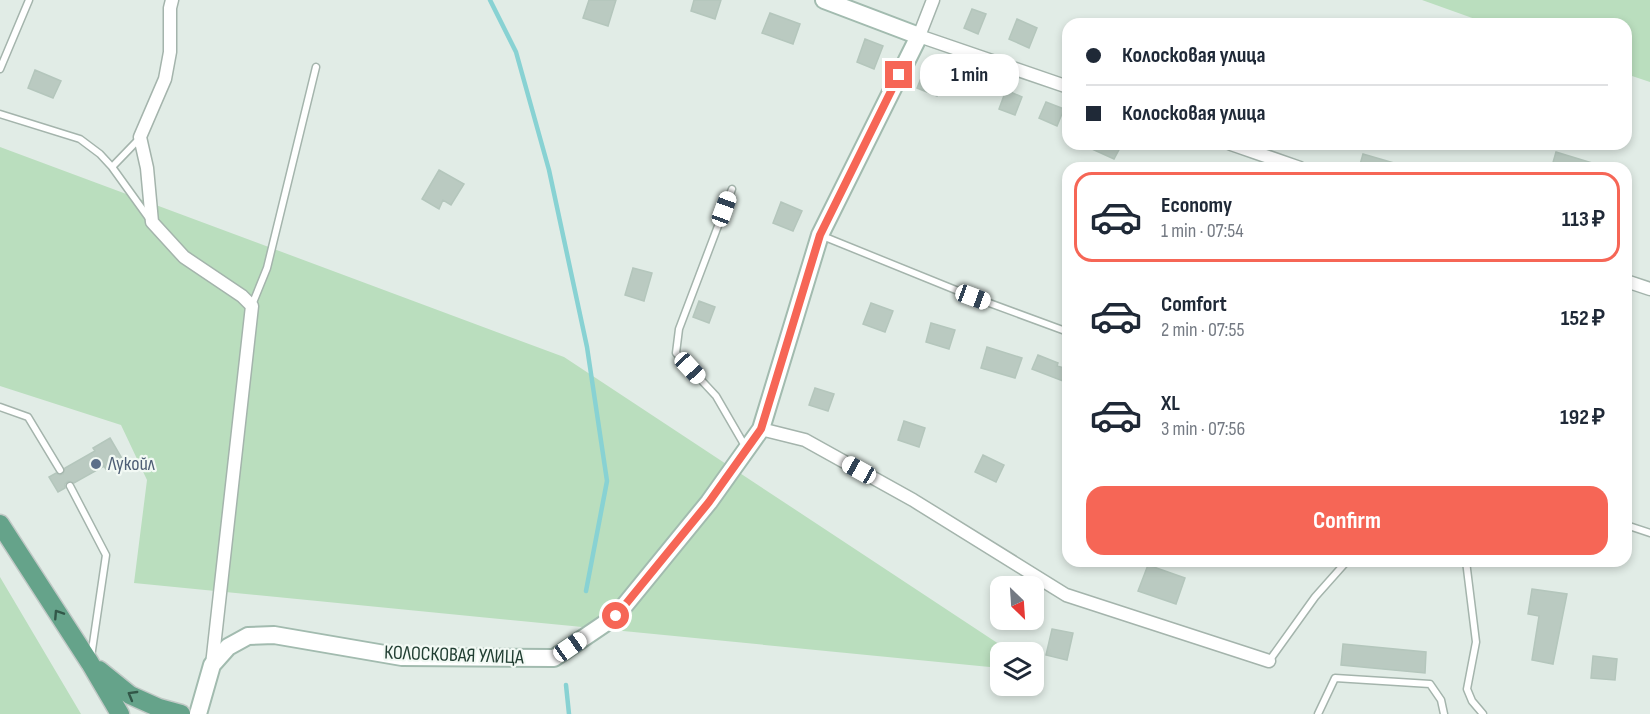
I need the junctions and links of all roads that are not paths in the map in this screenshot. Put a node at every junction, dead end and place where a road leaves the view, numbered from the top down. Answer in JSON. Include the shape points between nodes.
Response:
{"nodes":[{"id":1,"x":28,"y":0,"type":"edge"},
{"id":2,"x":172,"y":0,"type":"edge"},
{"id":3,"x":824,"y":0,"type":"edge"},
{"id":4,"x":933,"y":0,"type":"edge"},
{"id":5,"x":919,"y":36,"type":"junction"},
{"id":6,"x":316,"y":67,"type":"dead end"},
{"id":7,"x":0,"y":69,"type":"edge"},
{"id":8,"x":1062,"y":85,"type":"edge"},
{"id":9,"x":0,"y":114,"type":"edge"},
{"id":10,"x":140,"y":137,"type":"junction"},
{"id":11,"x":1248,"y":150,"type":"edge"},
{"id":12,"x":1283,"y":162,"type":"edge"},
{"id":13,"x":112,"y":167,"type":"junction"},
{"id":14,"x":732,"y":189,"type":"dead end"},
{"id":15,"x":152,"y":222,"type":"junction"},
{"id":16,"x":820,"y":235,"type":"junction"},
{"id":17,"x":1632,"y":283,"type":"edge"},
{"id":18,"x":1650,"y":289,"type":"edge"},
{"id":19,"x":252,"y":306,"type":"junction"},
{"id":20,"x":1062,"y":330,"type":"edge"},
{"id":21,"x":0,"y":407,"type":"edge"},
{"id":22,"x":761,"y":429,"type":"junction"},
{"id":23,"x":746,"y":450,"type":"junction"},
{"id":24,"x":60,"y":470,"type":"dead end"},
{"id":25,"x":70,"y":486,"type":"dead end"},
{"id":26,"x":0,"y":524,"type":"edge"},
{"id":27,"x":1632,"y":527,"type":"edge"},
{"id":28,"x":1650,"y":533,"type":"edge"},
{"id":29,"x":1342,"y":567,"type":"edge"},
{"id":30,"x":1467,"y":567,"type":"edge"},
{"id":31,"x":1269,"y":661,"type":"joint"},
{"id":32,"x":90,"y":663,"type":"junction"},
{"id":33,"x":212,"y":665,"type":"junction"},
{"id":34,"x":120,"y":714,"type":"edge"},
{"id":35,"x":181,"y":714,"type":"edge"},
{"id":36,"x":198,"y":714,"type":"edge"},
{"id":37,"x":1318,"y":714,"type":"edge"},
{"id":38,"x":1444,"y":714,"type":"edge"},
{"id":39,"x":1483,"y":714,"type":"edge"}],
"edges":[{"from":1,"to":7,"type":"lane"},
{"from":2,"to":10,"type":"street","via":[[165,79]]},
{"from":3,"to":5,"type":"street"},
{"from":4,"to":5,"type":"street"},
{"from":5,"to":8,"type":"street"},
{"from":5,"to":16,"type":"street","name":"КОЛОСКОВАЯ УЛИЦА"},
{"from":6,"to":19,"type":"lane","via":[[267,268]]},
{"from":9,"to":13,"type":"lane","via":[[80,139]]},
{"from":10,"to":13,"type":"lane"},
{"from":10,"to":15,"type":"street"},
{"from":11,"to":12,"type":"street"},
{"from":13,"to":15,"type":"lane"},
{"from":14,"to":23,"type":"lane","via":[[679,329],[676,353],[716,396]]},
{"from":15,"to":19,"type":"street","via":[[184,257]]},
{"from":16,"to":20,"type":"lane"},
{"from":16,"to":22,"type":"street","name":"КОЛОСКОВАЯ УЛИЦА"},
{"from":17,"to":18,"type":"street"},
{"from":19,"to":33,"type":"street","name":"КОЛОСКОВАЯ УЛИЦА"},
{"from":21,"to":24,"type":"lane","via":[[28,417]]},
{"from":22,"to":23,"type":"street","name":"КОЛОСКОВАЯ УЛИЦА"},
{"from":22,"to":31,"type":"street","via":[[805,440],[913,500],[1066,595]]},
{"from":23,"to":33,"type":"street","name":"КОЛОСКОВАЯ УЛИЦА","via":[[616,616],[554,658],[402,657],[274,634],[248,636],[228,647]]},
{"from":25,"to":32,"type":"lane","via":[[106,555]]},
{"from":32,"to":26,"type":"main road","one_way":true},
{"from":27,"to":28,"type":"lane"},
{"from":29,"to":31,"type":"lane"},
{"from":30,"to":39,"type":"lane","via":[[1476,642],[1467,688]]},
{"from":32,"to":34,"type":"main road"},
{"from":35,"to":32,"type":"main road","one_way":true,"via":[[130,695]]},
{"from":33,"to":36,"type":"street","name":"КОЛОСКОВАЯ УЛИЦА"},
{"from":37,"to":38,"type":"lane","via":[[1335,678],[1430,684],[1441,700]]}]}
